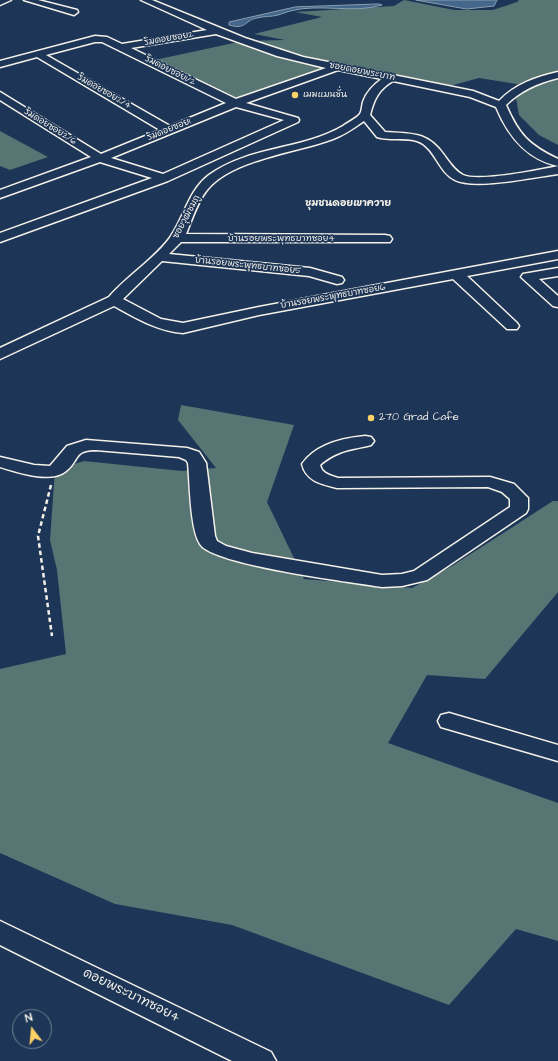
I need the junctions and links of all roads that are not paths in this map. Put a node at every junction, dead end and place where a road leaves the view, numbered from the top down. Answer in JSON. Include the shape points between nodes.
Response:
{"nodes":[{"id":1,"x":6,"y":0,"type":"edge"},
{"id":2,"x":28,"y":0,"type":"edge"},
{"id":3,"x":145,"y":0,"type":"edge"},
{"id":4,"x":0,"y":2,"type":"edge"},
{"id":5,"x":74,"y":12,"type":"dead end"},
{"id":6,"x":216,"y":30,"type":"junction"},
{"id":7,"x":123,"y":47,"type":"junction"},
{"id":8,"x":38,"y":54,"type":"junction"},
{"id":9,"x":0,"y":64,"type":"edge"},
{"id":10,"x":338,"y":67,"type":"junction"},
{"id":11,"x":558,"y":75,"type":"edge"},
{"id":12,"x":392,"y":78,"type":"junction"},
{"id":13,"x":0,"y":95,"type":"edge"},
{"id":14,"x":235,"y":103,"type":"junction"},
{"id":15,"x":500,"y":105,"type":"junction"},
{"id":16,"x":364,"y":115,"type":"junction"},
{"id":17,"x":169,"y":130,"type":"junction"},
{"id":18,"x":100,"y":158,"type":"junction"},
{"id":19,"x":558,"y":163,"type":"edge"},
{"id":20,"x":558,"y":170,"type":"edge"},
{"id":21,"x":164,"y":178,"type":"junction"},
{"id":22,"x":0,"y":194,"type":"edge"},
{"id":23,"x":0,"y":238,"type":"edge"},
{"id":24,"x":177,"y":238,"type":"junction"},
{"id":25,"x":385,"y":239,"type":"dead end"},
{"id":26,"x":558,"y":255,"type":"edge"},
{"id":27,"x":158,"y":257,"type":"junction"},
{"id":28,"x":558,"y":272,"type":"edge"},
{"id":29,"x":456,"y":274,"type":"junction"},
{"id":30,"x":337,"y":280,"type":"dead end"},
{"id":31,"x":114,"y":300,"type":"junction"},
{"id":32,"x":558,"y":303,"type":"edge"},
{"id":33,"x":512,"y":326,"type":"dead end"},
{"id":34,"x":0,"y":354,"type":"edge"},
{"id":35,"x":365,"y":441,"type":"dead end"},
{"id":36,"x":0,"y":462,"type":"edge"},
{"id":37,"x":449,"y":721,"type":"dead end"},
{"id":38,"x":558,"y":753,"type":"edge"},
{"id":39,"x":0,"y":932,"type":"edge"},
{"id":40,"x":261,"y":1061,"type":"edge"}],
"edges":[{"from":1,"to":4,"type":"street"},
{"from":2,"to":5,"type":"street"},
{"from":3,"to":6,"type":"street","name":"ซอยดอยพระบาท"},
{"from":6,"to":7,"type":"street","name":"ริมดอยซอย2"},
{"from":6,"to":10,"type":"street","name":"ซอยดอยพระบาท","via":[[272,52]]},
{"from":7,"to":8,"type":"street","name":"ริมดอยซอย1/2","via":[[104,39],[95,39]]},
{"from":7,"to":14,"type":"street","name":"ริมดอยซอย1/2"},
{"from":8,"to":9,"type":"street"},
{"from":8,"to":17,"type":"street","name":"ริมดอยซอย2/4"},
{"from":10,"to":12,"type":"street","name":"ซอยดอยพระบาท"},
{"from":10,"to":14,"type":"street","name":"ริมดอยซอย1"},
{"from":11,"to":15,"type":"street","via":[[523,86],[509,94]]},
{"from":12,"to":15,"type":"street","name":"ซอยดอยพระบาท","via":[[473,94]]},
{"from":12,"to":16,"type":"street","via":[[379,85],[369,100]]},
{"from":13,"to":18,"type":"street","name":"ริมดอยซอย2/6"},
{"from":14,"to":17,"type":"street","name":"ริมดอยซอย1"},
{"from":14,"to":21,"type":"street","name":"ริมดอยซอย1/2","via":[[294,120]]},
{"from":15,"to":19,"type":"street","via":[[519,140],[531,151]]},
{"from":16,"to":20,"type":"street","via":[[381,135],[422,140],[439,155],[453,174],[461,179],[511,177]]},
{"from":16,"to":24,"type":"street","name":"ซอยวุฒิชมภู","via":[[329,137],[266,154],[214,177],[201,189]]},
{"from":17,"to":18,"type":"street","name":"ริมดอยซอย1"},
{"from":18,"to":21,"type":"street","name":"ริมดอยซอย2/6"},
{"from":18,"to":22,"type":"street","name":"ริมดอยซอย1"},
{"from":21,"to":23,"type":"street"},
{"from":24,"to":25,"type":"street","name":"บ้านรอยพระพุทธบาทซอย4"},
{"from":24,"to":27,"type":"street","name":"ซอยวุฒิชมภู"},
{"from":26,"to":29,"type":"street","name":"บ้านรอยพระพุทธบาทซอย6"},
{"from":27,"to":30,"type":"street","name":"บ้านรอยพระพุทธบาทซอย5","via":[[310,272]]},
{"from":27,"to":31,"type":"street","name":"ซอยวุฒิชมภู"},
{"from":28,"to":32,"type":"street","via":[[528,277]]},
{"from":29,"to":31,"type":"street","name":"บ้านรอยพระพุทธบาทซอย6","via":[[173,329]]},
{"from":29,"to":33,"type":"street"},
{"from":31,"to":34,"type":"street","name":"ซอยวุฒิชมภู"},
{"from":35,"to":36,"type":"street","via":[[345,443],[317,458],[311,464],[313,472],[321,478],[337,482],[490,482],[508,488],[518,498],[519,509],[420,576],[382,581],[250,559],[219,550],[209,544],[205,536],[197,463],[193,456],[181,452],[82,445],[69,453],[63,464],[55,470],[34,470]]},
{"from":37,"to":38,"type":"street"},
{"from":39,"to":40,"type":"street","name":"ดอยพระบาทซอย4"}]}
